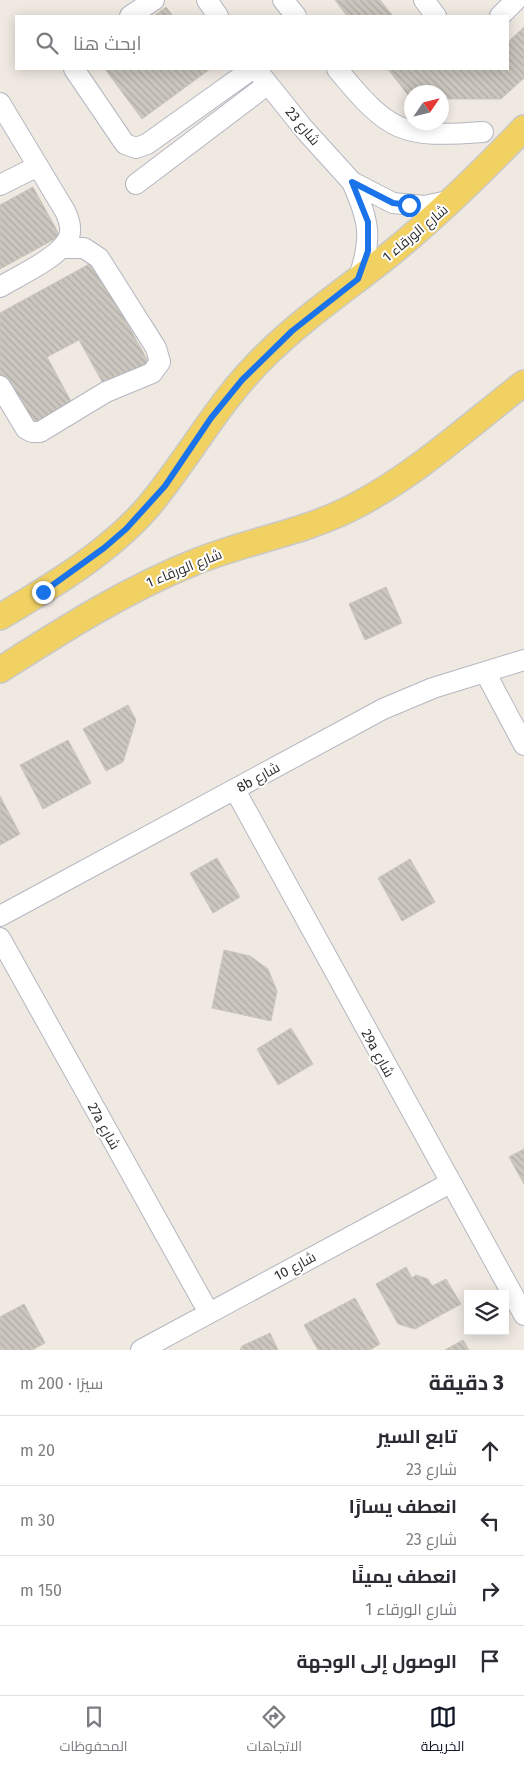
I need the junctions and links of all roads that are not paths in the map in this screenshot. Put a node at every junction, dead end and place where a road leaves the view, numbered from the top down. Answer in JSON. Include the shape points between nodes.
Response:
{"nodes":[{"id":1,"x":154,"y":0,"type":"edge"},
{"id":2,"x":208,"y":0,"type":"edge"},
{"id":3,"x":283,"y":0,"type":"edge"},
{"id":4,"x":424,"y":0,"type":"edge"},
{"id":5,"x":516,"y":0,"type":"edge"},
{"id":6,"x":132,"y":15,"type":"edge"},
{"id":7,"x":217,"y":15,"type":"edge"},
{"id":8,"x":295,"y":15,"type":"edge"},
{"id":9,"x":435,"y":15,"type":"edge"},
{"id":10,"x":501,"y":15,"type":"edge"},
{"id":11,"x":75,"y":70,"type":"edge"},
{"id":12,"x":251,"y":70,"type":"edge"},
{"id":13,"x":338,"y":70,"type":"edge"},
{"id":14,"x":262,"y":76,"type":"edge"},
{"id":15,"x":0,"y":104,"type":"edge"},
{"id":16,"x":524,"y":128,"type":"edge"},
{"id":17,"x":483,"y":132,"type":"dead end"},
{"id":18,"x":38,"y":166,"type":"junction"},
{"id":19,"x":352,"y":182,"type":"junction"},
{"id":20,"x":136,"y":184,"type":"dead end"},
{"id":21,"x":0,"y":186,"type":"edge"},
{"id":22,"x":454,"y":200,"type":"junction"},
{"id":23,"x":62,"y":248,"type":"junction"},
{"id":24,"x":358,"y":279,"type":"junction"},
{"id":25,"x":0,"y":287,"type":"edge"},
{"id":26,"x":524,"y":383,"type":"edge"},
{"id":27,"x":0,"y":386,"type":"edge"},
{"id":28,"x":0,"y":617,"type":"edge"},
{"id":29,"x":524,"y":660,"type":"edge"},
{"id":30,"x":0,"y":670,"type":"edge"},
{"id":31,"x":485,"y":672,"type":"junction"},
{"id":32,"x":524,"y":745,"type":"edge"},
{"id":33,"x":235,"y":790,"type":"junction"},
{"id":34,"x":0,"y":916,"type":"edge"},
{"id":35,"x":0,"y":938,"type":"edge"},
{"id":36,"x":450,"y":1183,"type":"junction"},
{"id":37,"x":209,"y":1313,"type":"junction"},
{"id":38,"x":524,"y":1315,"type":"edge"},
{"id":39,"x":142,"y":1350,"type":"edge"}],
"edges":[{"from":1,"to":6,"type":"street"},
{"from":2,"to":7,"type":"street"},
{"from":3,"to":8,"type":"street"},
{"from":4,"to":9,"type":"street"},
{"from":5,"to":10,"type":"street"},
{"from":11,"to":12,"type":"street","via":[[125,144],[136,148],[147,144]]},
{"from":13,"to":17,"type":"street","via":[[375,110],[399,128],[434,136]]},
{"from":14,"to":19,"type":"street","name":"شارع 23"},
{"from":14,"to":20,"type":"street"},
{"from":15,"to":18,"type":"street"},
{"from":16,"to":22,"type":"main road","name":"شارع الورقاء 1"},
{"from":18,"to":21,"type":"street"},
{"from":18,"to":23,"type":"street","via":[[70,223],[69,237]]},
{"from":19,"to":22,"type":"street","name":"شارع 23","via":[[379,197],[401,204],[424,206]]},
{"from":19,"to":24,"type":"street","name":"شارع 23","via":[[368,222],[368,251]]},
{"from":22,"to":24,"type":"main road","name":"شارع الورقاء 1"},
{"from":23,"to":25,"type":"street"},
{"from":23,"to":27,"type":"street","via":[[84,248],[100,258],[156,348],[160,362],[158,369],[106,392],[40,432],[26,429]]},
{"from":24,"to":28,"type":"main road","name":"شارع الورقاء 1","via":[[292,331],[242,380],[211,418],[165,486],[126,529],[81,565]]},
{"from":26,"to":30,"type":"main road","name":"شارع الورقاء 1","via":[[420,464],[358,505],[311,525],[164,575],[104,605]]},
{"from":29,"to":31,"type":"street","name":"8b شارع"},
{"from":31,"to":32,"type":"street"},
{"from":31,"to":33,"type":"street","name":"8b شارع","via":[[433,688],[383,709]]},
{"from":33,"to":34,"type":"street","name":"8b شارع"},
{"from":33,"to":36,"type":"street","name":"29a شارع"},
{"from":35,"to":37,"type":"street","name":"27a شارع"},
{"from":36,"to":37,"type":"street","name":"شارع 10"},
{"from":36,"to":38,"type":"street","name":"29a شارع"},
{"from":37,"to":39,"type":"street","name":"شارع 10"}]}
